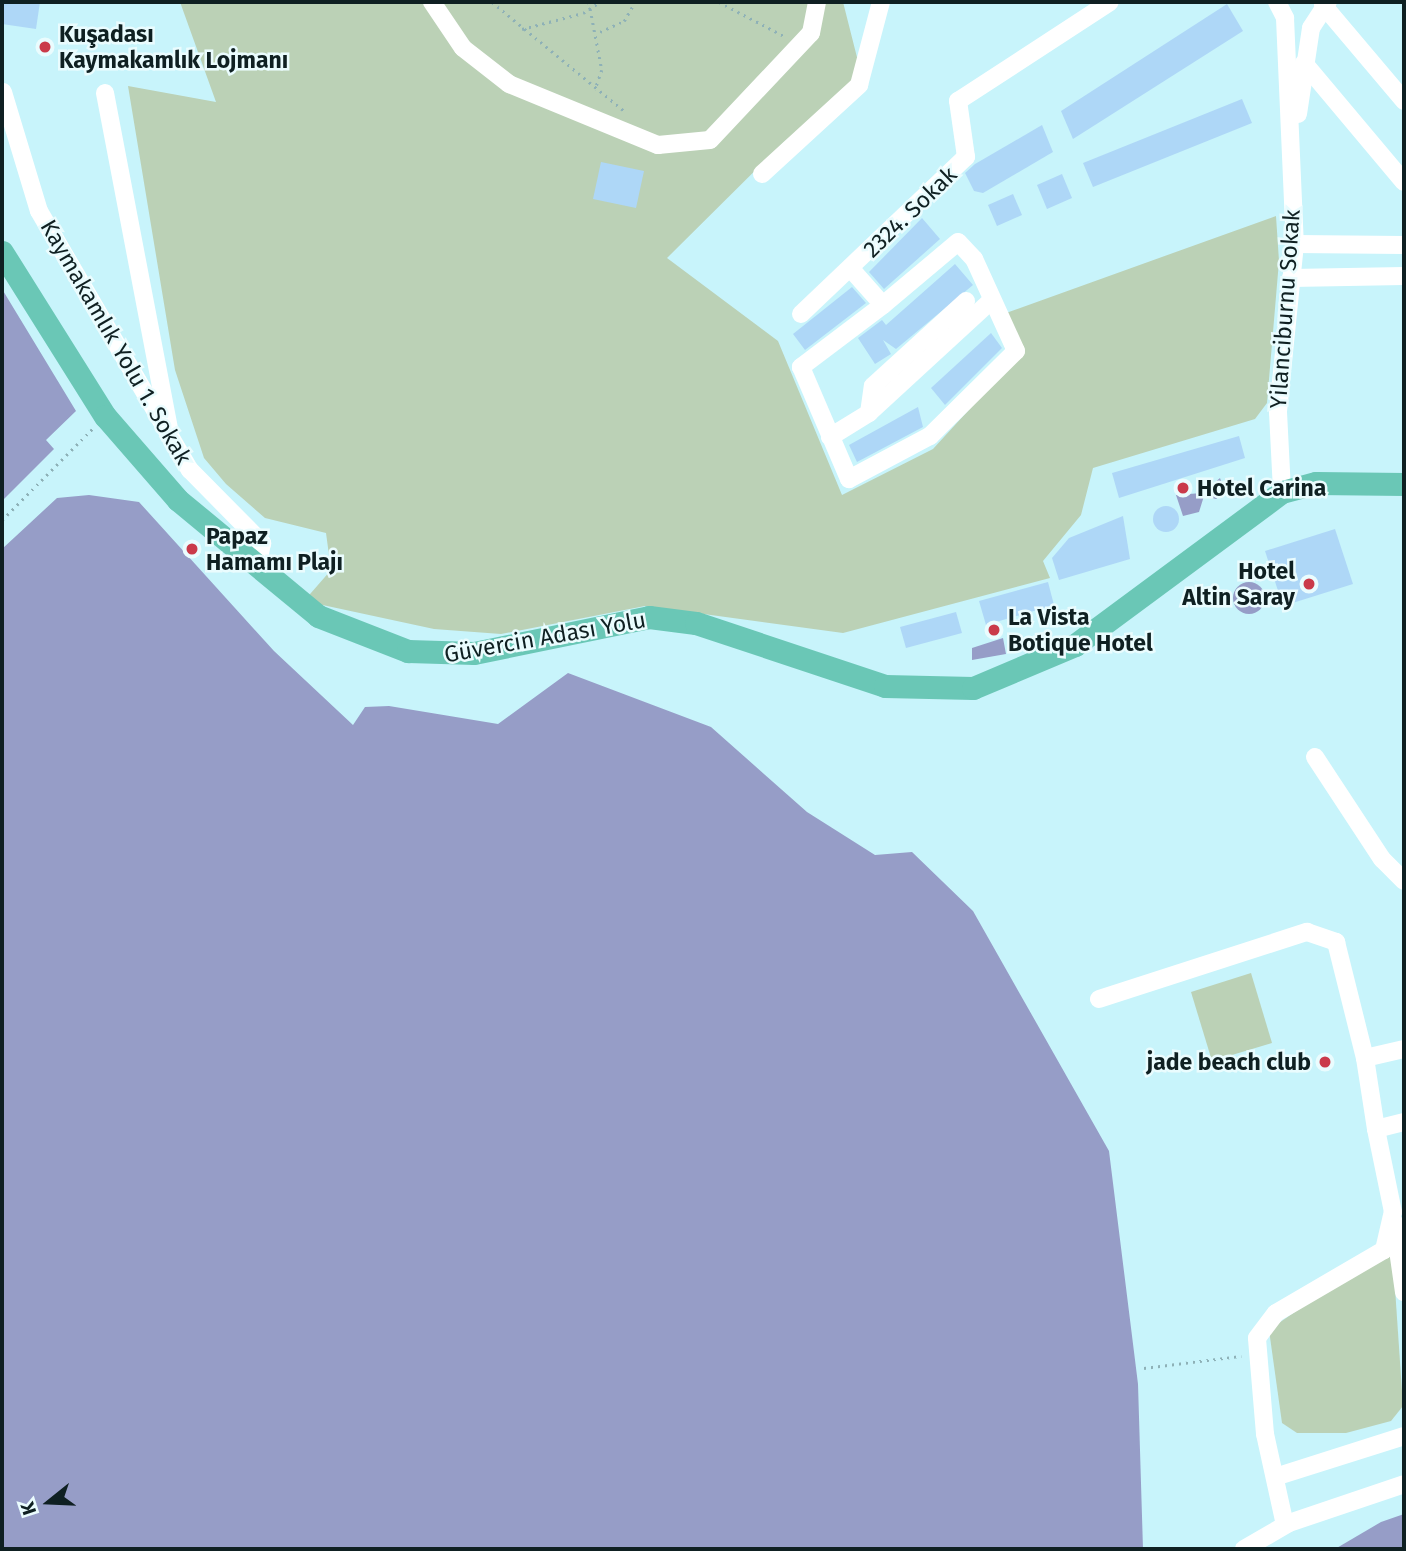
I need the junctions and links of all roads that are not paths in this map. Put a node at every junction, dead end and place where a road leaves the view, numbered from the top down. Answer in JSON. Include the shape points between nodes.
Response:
{"nodes":[{"id":1,"x":432,"y":2,"type":"edge"},
{"id":2,"x":817,"y":2,"type":"edge"},
{"id":3,"x":881,"y":2,"type":"edge"},
{"id":4,"x":1111,"y":2,"type":"edge"},
{"id":5,"x":1326,"y":3,"type":"edge"},
{"id":6,"x":1285,"y":7,"type":"edge"},
{"id":7,"x":1304,"y":63,"type":"junction"},
{"id":8,"x":3,"y":92,"type":"edge"},
{"id":9,"x":104,"y":93,"type":"dead end"},
{"id":10,"x":1404,"y":101,"type":"edge"},
{"id":11,"x":1291,"y":162,"type":"junction"},
{"id":12,"x":762,"y":174,"type":"dead end"},
{"id":13,"x":1404,"y":182,"type":"edge"},
{"id":14,"x":1294,"y":244,"type":"junction"},
{"id":15,"x":1404,"y":245,"type":"edge"},
{"id":16,"x":2,"y":252,"type":"edge"},
{"id":17,"x":851,"y":269,"type":"junction"},
{"id":18,"x":1404,"y":276,"type":"edge"},
{"id":19,"x":1291,"y":278,"type":"junction"},
{"id":20,"x":992,"y":300,"type":"junction"},
{"id":21,"x":966,"y":301,"type":"dead end"},
{"id":22,"x":883,"y":304,"type":"junction"},
{"id":23,"x":801,"y":314,"type":"dead end"},
{"id":24,"x":869,"y":412,"type":"junction"},
{"id":25,"x":171,"y":437,"type":"junction"},
{"id":26,"x":830,"y":437,"type":"junction"},
{"id":27,"x":1404,"y":484,"type":"edge"},
{"id":28,"x":1282,"y":492,"type":"junction"},
{"id":29,"x":257,"y":568,"type":"junction"},
{"id":30,"x":1315,"y":757,"type":"dead end"},
{"id":31,"x":1404,"y":881,"type":"edge"},
{"id":32,"x":1099,"y":999,"type":"dead end"},
{"id":33,"x":1404,"y":1049,"type":"edge"},
{"id":34,"x":1365,"y":1058,"type":"junction"},
{"id":35,"x":1404,"y":1122,"type":"edge"},
{"id":36,"x":1376,"y":1129,"type":"junction"},
{"id":37,"x":1393,"y":1212,"type":"junction"},
{"id":38,"x":1404,"y":1292,"type":"edge"},
{"id":39,"x":1404,"y":1436,"type":"edge"},
{"id":40,"x":1275,"y":1477,"type":"junction"},
{"id":41,"x":1404,"y":1484,"type":"edge"},
{"id":42,"x":1285,"y":1525,"type":"junction"},
{"id":43,"x":1244,"y":1549,"type":"edge"}],
"edges":[{"from":1,"to":2,"type":"street","via":[[463,48],[509,83],[658,145],[710,140],[811,33]]},
{"from":3,"to":12,"type":"street","via":[[859,85]]},
{"from":4,"to":17,"type":"street","name":"2324. Sokak","via":[[958,101],[966,157]]},
{"from":5,"to":7,"type":"street","via":[[1311,28]]},
{"from":5,"to":10,"type":"street"},
{"from":6,"to":11,"type":"street","name":"Yilanciburnu Sokak"},
{"from":7,"to":11,"type":"street"},
{"from":7,"to":13,"type":"street"},
{"from":8,"to":25,"type":"street","name":"Kaymakamlık Yolu 1. Sokak","via":[[39,211]]},
{"from":9,"to":25,"type":"street"},
{"from":11,"to":14,"type":"street","name":"Yilanciburnu Sokak"},
{"from":14,"to":15,"type":"street"},
{"from":14,"to":19,"type":"street","name":"Yilanciburnu Sokak"},
{"from":16,"to":29,"type":"main road","name":"Güvercin Adası Yolu","via":[[105,416],[178,500]]},
{"from":17,"to":22,"type":"street"},
{"from":17,"to":23,"type":"street","name":"2324. Sokak"},
{"from":18,"to":19,"type":"street"},
{"from":19,"to":28,"type":"street","name":"Yilanciburnu Sokak","via":[[1278,412]]},
{"from":20,"to":22,"type":"street","via":[[958,242]]},
{"from":20,"to":24,"type":"street"},
{"from":20,"to":26,"type":"street","via":[[1016,351],[930,436],[849,479]]},
{"from":21,"to":24,"type":"street","via":[[873,386]]},
{"from":22,"to":26,"type":"street","via":[[801,367]]},
{"from":24,"to":26,"type":"street"},
{"from":25,"to":29,"type":"street","name":"Kaymakamlık Yolu 1. Sokak","via":[[190,470],[262,543]]},
{"from":27,"to":28,"type":"main road","name":"Güvercin Adası Yolu","via":[[1316,483]]},
{"from":28,"to":29,"type":"main road","name":"Güvercin Adası Yolu","via":[[1075,645],[973,688],[885,686],[696,623],[649,617],[474,653],[408,652],[318,616]]},
{"from":30,"to":31,"type":"street","via":[[1382,859]]},
{"from":32,"to":34,"type":"street","via":[[1307,932],[1336,942]]},
{"from":33,"to":34,"type":"street"},
{"from":34,"to":36,"type":"street"},
{"from":35,"to":36,"type":"street"},
{"from":36,"to":37,"type":"street"},
{"from":37,"to":38,"type":"street"},
{"from":37,"to":40,"type":"street","via":[[1384,1250],[1276,1313],[1257,1338],[1254,1354]]},
{"from":39,"to":40,"type":"street"},
{"from":40,"to":42,"type":"street"},
{"from":41,"to":42,"type":"street"},
{"from":42,"to":43,"type":"street"}]}
